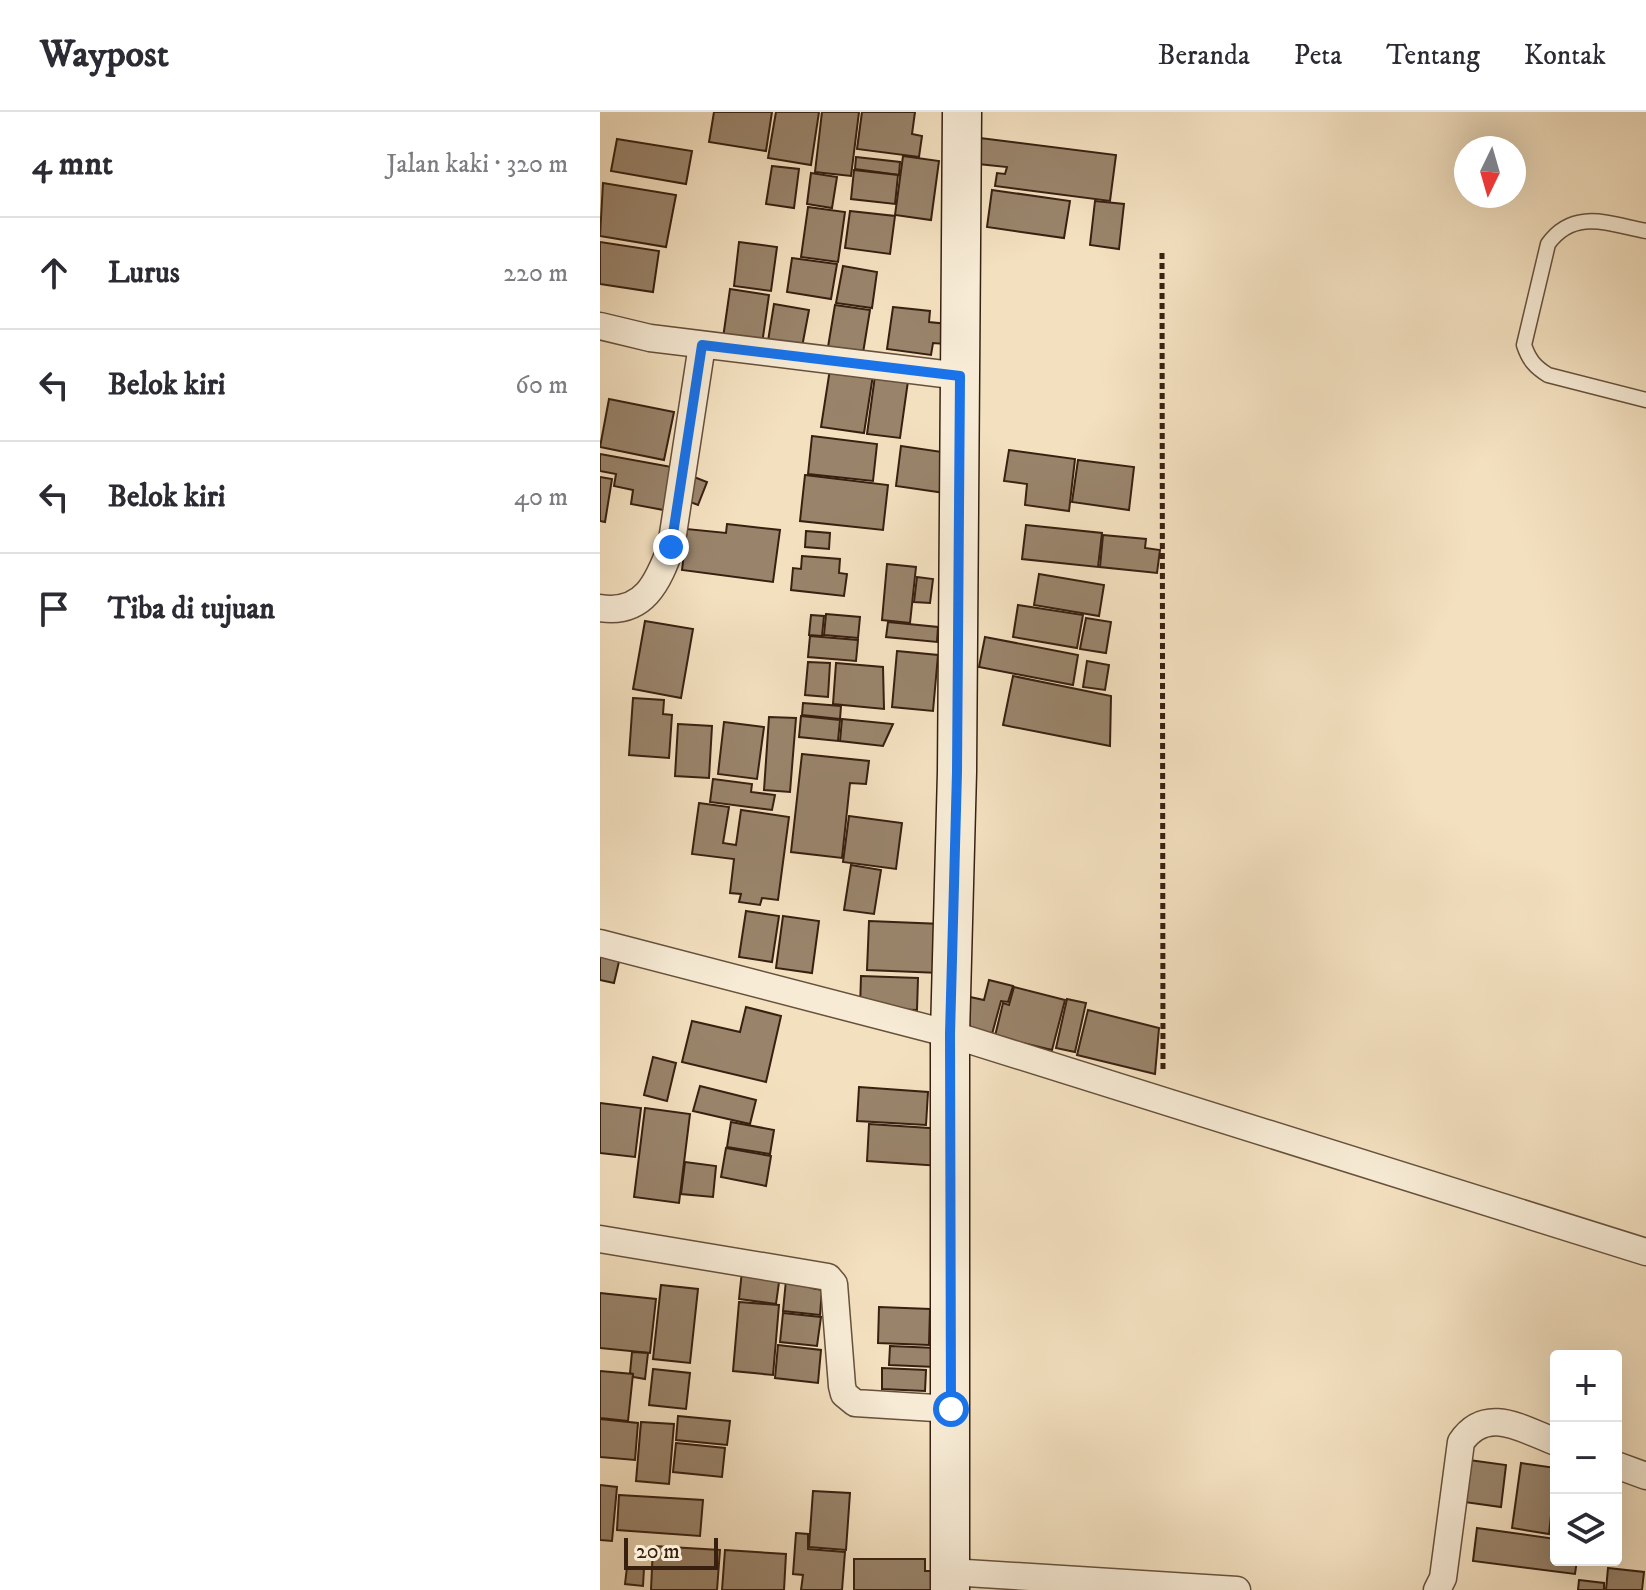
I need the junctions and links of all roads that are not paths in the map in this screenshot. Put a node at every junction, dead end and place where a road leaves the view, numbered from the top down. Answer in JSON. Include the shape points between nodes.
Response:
{"nodes":[{"id":1,"x":962,"y":112,"type":"edge"},
{"id":2,"x":1646,"y":231,"type":"edge"},
{"id":3,"x":600,"y":326,"type":"edge"},
{"id":4,"x":702,"y":345,"type":"junction"},
{"id":5,"x":960,"y":376,"type":"junction"},
{"id":6,"x":1646,"y":400,"type":"edge"},
{"id":7,"x":600,"y":608,"type":"edge"},
{"id":8,"x":600,"y":943,"type":"edge"},
{"id":9,"x":950,"y":1034,"type":"junction"},
{"id":10,"x":600,"y":1239,"type":"edge"},
{"id":11,"x":1646,"y":1252,"type":"edge"},
{"id":12,"x":951,"y":1409,"type":"junction"},
{"id":13,"x":1550,"y":1440,"type":"edge"},
{"id":14,"x":1622,"y":1467,"type":"edge"},
{"id":15,"x":1646,"y":1476,"type":"edge"},
{"id":16,"x":950,"y":1581,"type":"edge"},
{"id":17,"x":1237,"y":1590,"type":"edge"},
{"id":18,"x":1437,"y":1590,"type":"edge"}],
"edges":[{"from":1,"to":5,"type":"street"},
{"from":2,"to":6,"type":"lane","via":[[1582,221],[1556,233],[1548,244],[1524,345],[1536,368],[1548,375]]},
{"from":3,"to":4,"type":"street"},
{"from":4,"to":5,"type":"street"},
{"from":4,"to":7,"type":"street","via":[[671,547],[663,569],[640,601],[612,610]]},
{"from":5,"to":9,"type":"street"},
{"from":8,"to":9,"type":"street"},
{"from":9,"to":11,"type":"street"},
{"from":9,"to":12,"type":"street"},
{"from":10,"to":12,"type":"street","via":[[828,1277],[834,1284],[842,1386],[849,1400]]},
{"from":12,"to":16,"type":"street"},
{"from":13,"to":18,"type":"street","via":[[1490,1421],[1467,1434],[1461,1442],[1443,1578]]},
{"from":14,"to":15,"type":"street"},
{"from":16,"to":17,"type":"street"}]}
